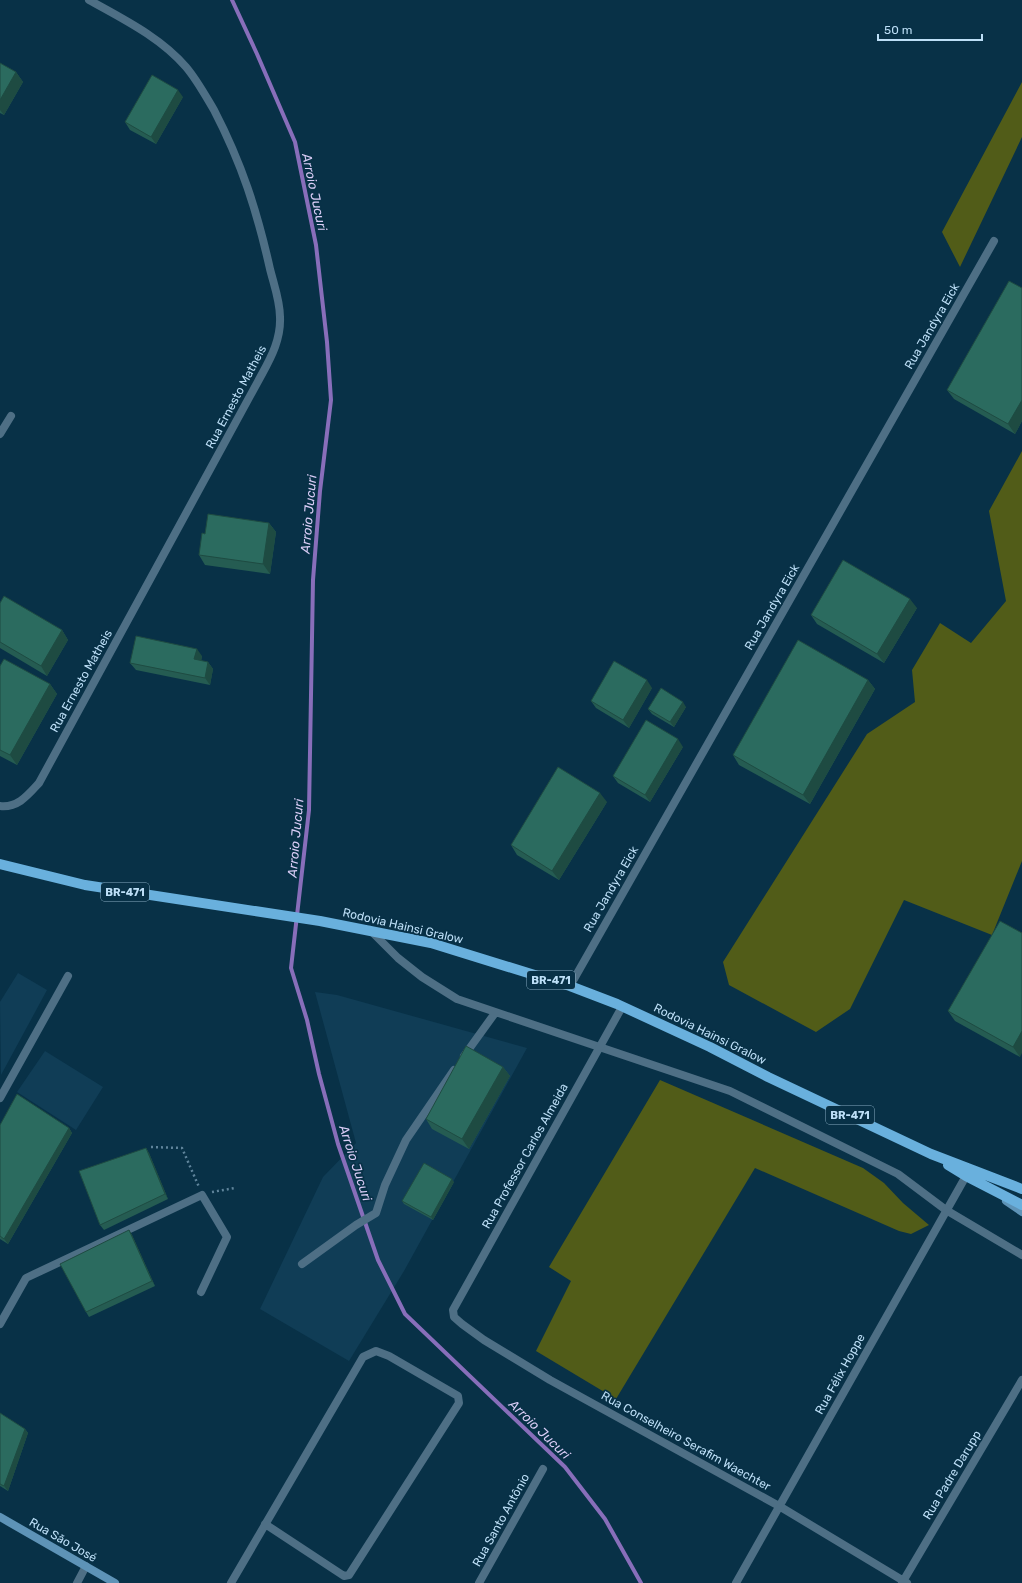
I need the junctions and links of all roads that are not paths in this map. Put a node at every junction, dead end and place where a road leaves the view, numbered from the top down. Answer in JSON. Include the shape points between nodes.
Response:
{"nodes":[{"id":1,"x":89,"y":0,"type":"edge"},
{"id":2,"x":994,"y":241,"type":"dead end"},
{"id":3,"x":11,"y":416,"type":"dead end"},
{"id":4,"x":0,"y":434,"type":"edge"},
{"id":5,"x":0,"y":806,"type":"edge"},
{"id":6,"x":0,"y":864,"type":"edge"},
{"id":7,"x":370,"y":930,"type":"junction"},
{"id":8,"x":68,"y":976,"type":"dead end"},
{"id":9,"x":570,"y":986,"type":"junction"},
{"id":10,"x":622,"y":1007,"type":"junction"},
{"id":11,"x":495,"y":1013,"type":"junction"},
{"id":12,"x":600,"y":1047,"type":"junction"},
{"id":13,"x":0,"y":1098,"type":"edge"},
{"id":14,"x":931,"y":1154,"type":"junction"},
{"id":15,"x":966,"y":1176,"type":"junction"},
{"id":16,"x":979,"y":1183,"type":"junction"},
{"id":17,"x":1022,"y":1189,"type":"edge"},
{"id":18,"x":1022,"y":1205,"type":"edge"},
{"id":19,"x":946,"y":1210,"type":"junction"},
{"id":20,"x":1022,"y":1212,"type":"edge"},
{"id":21,"x":1022,"y":1255,"type":"edge"},
{"id":22,"x":302,"y":1264,"type":"dead end"},
{"id":23,"x":201,"y":1292,"type":"dead end"},
{"id":24,"x":454,"y":1317,"type":"joint"},
{"id":25,"x":0,"y":1324,"type":"edge"},
{"id":26,"x":1022,"y":1380,"type":"edge"},
{"id":27,"x":543,"y":1469,"type":"dead end"},
{"id":28,"x":779,"y":1506,"type":"junction"},
{"id":29,"x":0,"y":1517,"type":"edge"},
{"id":30,"x":265,"y":1524,"type":"junction"},
{"id":31,"x":86,"y":1566,"type":"junction"},
{"id":32,"x":904,"y":1582,"type":"edge"},
{"id":33,"x":76,"y":1583,"type":"edge"},
{"id":34,"x":115,"y":1583,"type":"edge"},
{"id":35,"x":231,"y":1583,"type":"edge"},
{"id":36,"x":480,"y":1583,"type":"edge"},
{"id":37,"x":736,"y":1583,"type":"edge"}],
"edges":[{"from":1,"to":5,"type":"street","name":"Rua Ernesto Matheis","via":[[145,32],[162,45],[185,66],[206,96],[232,146],[254,204],[279,306],[280,331],[272,356],[39,783],[25,799],[11,805]]},
{"from":2,"to":9,"type":"street","name":"Rua Jandyra Eick"},
{"from":3,"to":4,"type":"street"},
{"from":6,"to":7,"type":"main road","name":"Rodovia Hainsi Gralow","number":"BR-471","via":[[85,885]]},
{"from":7,"to":9,"type":"main road","name":"Rodovia Hainsi Gralow","number":"BR-471","via":[[431,943]]},
{"from":7,"to":11,"type":"street","via":[[398,958],[456,1000]]},
{"from":8,"to":13,"type":"street"},
{"from":9,"to":10,"type":"main road","name":"Rodovia Hainsi Gralow","number":"BR-471"},
{"from":10,"to":12,"type":"street","name":"Rua Professor Carlos Almeida"},
{"from":10,"to":14,"type":"main road","name":"Rodovia Hainsi Gralow","number":"BR-471"},
{"from":11,"to":12,"type":"street"},
{"from":11,"to":22,"type":"street","via":[[406,1140],[385,1185],[376,1213]]},
{"from":12,"to":19,"type":"street","via":[[730,1091],[898,1174]]},
{"from":12,"to":24,"type":"street","name":"Rua Professor Carlos Almeida","via":[[453,1310]]},
{"from":14,"to":15,"type":"main road","name":"Rodovia Hainsi Gralow","number":"BR-471"},
{"from":14,"to":17,"type":"main road","name":"Rodovia Hainsi Gralow","number":"BR-471"},
{"from":15,"to":16,"type":"main road","name":"Rodovia Hainsi Gralow","number":"BR-471"},
{"from":15,"to":19,"type":"street","name":"Rua Félix Hoppe"},
{"from":16,"to":18,"type":"main road","name":"Rodovia Hainsi Gralow","number":"BR-471"},
{"from":16,"to":20,"type":"main road"},
{"from":19,"to":21,"type":"street"},
{"from":19,"to":28,"type":"street","name":"Rua Félix Hoppe"},
{"from":23,"to":25,"type":"street","via":[[227,1237],[202,1194],[26,1278]]},
{"from":24,"to":28,"type":"street","name":"Rua Conselheiro Serafim Waechter","via":[[484,1340],[550,1380]]},
{"from":26,"to":32,"type":"street","name":"Rua Padre Darupp"},
{"from":27,"to":36,"type":"street","name":"Rua Santo Antônio"},
{"from":28,"to":32,"type":"street","name":"Rua Conselheiro Serafim Waechter"},
{"from":28,"to":37,"type":"street","name":"Rua Félix Hoppe"},
{"from":29,"to":31,"type":"main road","name":"Rua São José"},
{"from":30,"to":30,"type":"street","via":[[364,1357],[376,1351],[389,1356],[458,1396],[459,1404],[350,1575],[344,1576]]},
{"from":30,"to":35,"type":"street"},
{"from":31,"to":33,"type":"street"},
{"from":31,"to":34,"type":"main road","name":"Rua São José"}]}
